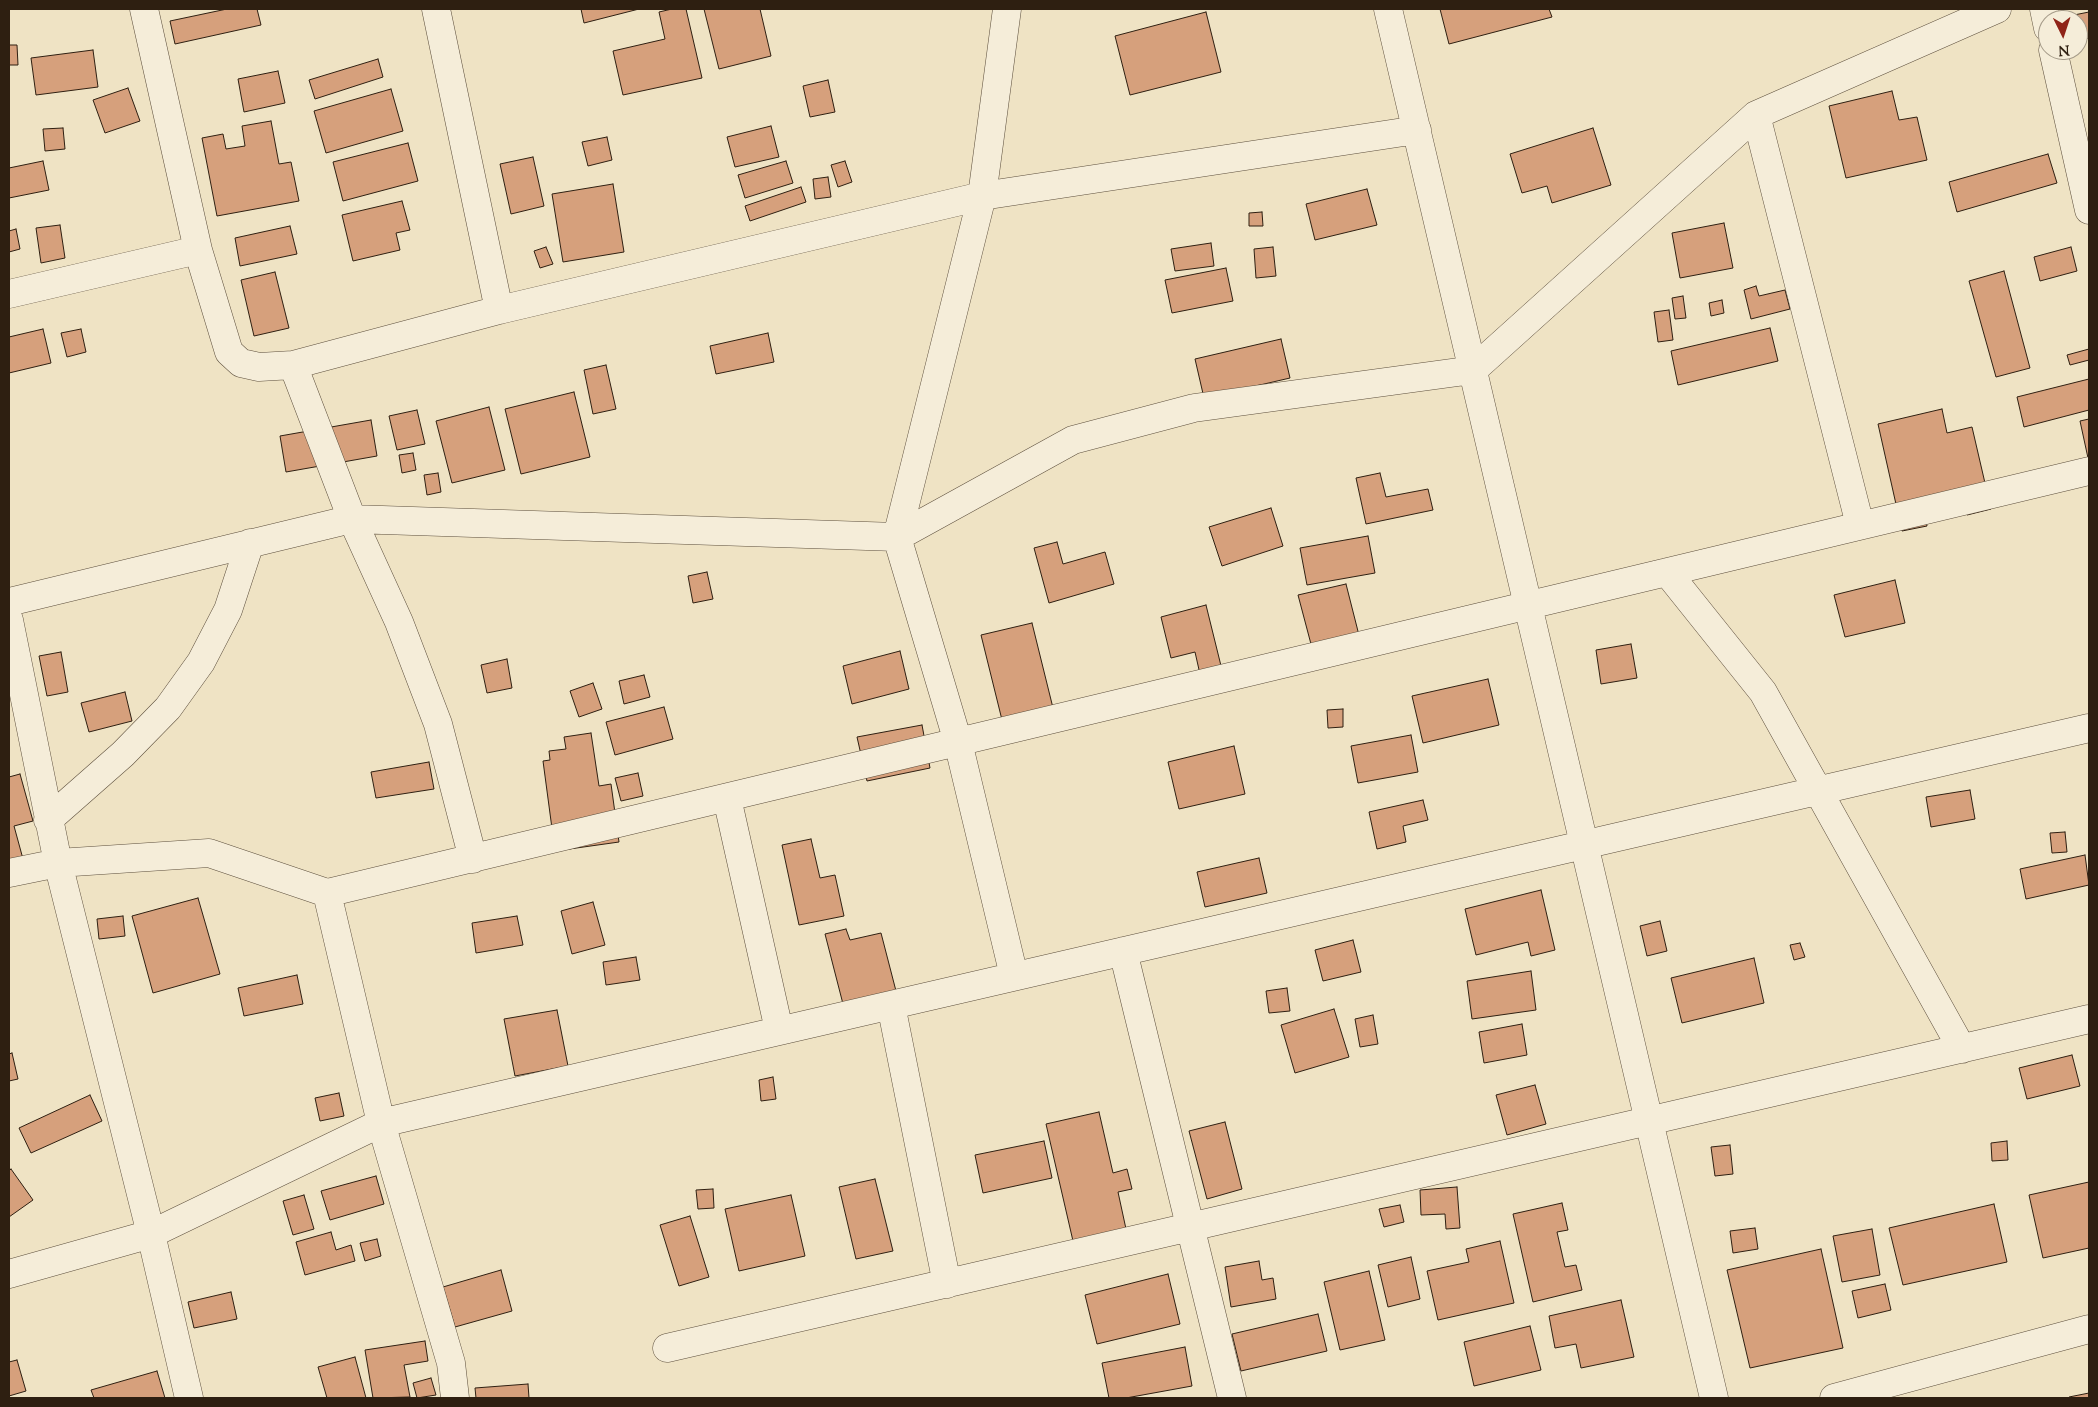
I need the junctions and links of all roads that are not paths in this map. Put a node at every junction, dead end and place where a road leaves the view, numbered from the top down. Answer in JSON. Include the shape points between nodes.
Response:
{"nodes":[{"id":1,"x":144,"y":9,"type":"edge"},
{"id":2,"x":436,"y":9,"type":"edge"},
{"id":3,"x":1006,"y":9,"type":"edge"},
{"id":4,"x":1388,"y":9,"type":"edge"},
{"id":5,"x":1997,"y":9,"type":"edge"},
{"id":6,"x":2055,"y":60,"type":"edge"},
{"id":7,"x":1756,"y":115,"type":"junction"},
{"id":8,"x":1417,"y":130,"type":"junction"},
{"id":9,"x":982,"y":196,"type":"junction"},
{"id":10,"x":2089,"y":210,"type":"edge"},
{"id":11,"x":198,"y":250,"type":"junction"},
{"id":12,"x":9,"y":294,"type":"edge"},
{"id":13,"x":499,"y":310,"type":"junction"},
{"id":14,"x":294,"y":365,"type":"junction"},
{"id":15,"x":1473,"y":370,"type":"junction"},
{"id":16,"x":2089,"y":471,"type":"edge"},
{"id":17,"x":352,"y":518,"type":"junction"},
{"id":18,"x":1860,"y":525,"type":"junction"},
{"id":19,"x":897,"y":537,"type":"junction"},
{"id":20,"x":250,"y":543,"type":"junction"},
{"id":21,"x":1667,"y":572,"type":"junction"},
{"id":22,"x":9,"y":602,"type":"edge"},
{"id":23,"x":1528,"y":605,"type":"junction"},
{"id":24,"x":9,"y":620,"type":"edge"},
{"id":25,"x":2089,"y":728,"type":"edge"},
{"id":26,"x":958,"y":742,"type":"junction"},
{"id":27,"x":1818,"y":790,"type":"junction"},
{"id":28,"x":727,"y":798,"type":"junction"},
{"id":29,"x":48,"y":820,"type":"junction"},
{"id":30,"x":1584,"y":844,"type":"junction"},
{"id":31,"x":473,"y":859,"type":"junction"},
{"id":32,"x":58,"y":864,"type":"junction"},
{"id":33,"x":9,"y":874,"type":"edge"},
{"id":34,"x":327,"y":893,"type":"junction"},
{"id":35,"x":1123,"y":951,"type":"junction"},
{"id":36,"x":1014,"y":976,"type":"junction"},
{"id":37,"x":891,"y":1005,"type":"junction"},
{"id":38,"x":2089,"y":1019,"type":"edge"},
{"id":39,"x":779,"y":1030,"type":"junction"},
{"id":40,"x":1962,"y":1049,"type":"junction"},
{"id":41,"x":1649,"y":1121,"type":"junction"},
{"id":42,"x":381,"y":1123,"type":"junction"},
{"id":43,"x":1190,"y":1227,"type":"junction"},
{"id":44,"x":151,"y":1234,"type":"junction"},
{"id":45,"x":9,"y":1274,"type":"edge"},
{"id":46,"x":947,"y":1284,"type":"junction"},
{"id":47,"x":2089,"y":1329,"type":"edge"},
{"id":48,"x":667,"y":1348,"type":"dead end"},
{"id":49,"x":189,"y":1398,"type":"edge"},
{"id":50,"x":455,"y":1398,"type":"edge"},
{"id":51,"x":1232,"y":1398,"type":"edge"},
{"id":52,"x":1714,"y":1398,"type":"edge"},
{"id":53,"x":1834,"y":1398,"type":"edge"}],
"edges":[{"from":1,"to":11,"type":"street"},
{"from":2,"to":13,"type":"street"},
{"from":3,"to":9,"type":"street"},
{"from":4,"to":8,"type":"street"},
{"from":5,"to":7,"type":"street"},
{"from":6,"to":10,"type":"street"},
{"from":7,"to":15,"type":"street"},
{"from":7,"to":18,"type":"street"},
{"from":8,"to":9,"type":"street"},
{"from":8,"to":15,"type":"street"},
{"from":9,"to":13,"type":"street"},
{"from":9,"to":19,"type":"street"},
{"from":11,"to":12,"type":"street"},
{"from":11,"to":14,"type":"street","via":[[229,352],[241,364]]},
{"from":13,"to":14,"type":"street"},
{"from":14,"to":17,"type":"street"},
{"from":15,"to":19,"type":"street","via":[[1194,408],[1073,440]]},
{"from":15,"to":23,"type":"street"},
{"from":16,"to":18,"type":"street"},
{"from":17,"to":19,"type":"street"},
{"from":17,"to":20,"type":"street"},
{"from":17,"to":31,"type":"street","via":[[399,622],[438,724]]},
{"from":18,"to":21,"type":"street"},
{"from":19,"to":26,"type":"street"},
{"from":20,"to":22,"type":"street"},
{"from":20,"to":29,"type":"street","via":[[228,610],[201,662],[168,708]]},
{"from":21,"to":23,"type":"street"},
{"from":21,"to":27,"type":"street","via":[[1763,692]]},
{"from":23,"to":26,"type":"street"},
{"from":23,"to":30,"type":"street"},
{"from":24,"to":29,"type":"street"},
{"from":25,"to":27,"type":"street"},
{"from":26,"to":28,"type":"street"},
{"from":26,"to":36,"type":"street"},
{"from":27,"to":30,"type":"street"},
{"from":27,"to":40,"type":"street"},
{"from":28,"to":31,"type":"street"},
{"from":28,"to":39,"type":"street"},
{"from":29,"to":32,"type":"street"},
{"from":30,"to":35,"type":"street"},
{"from":30,"to":41,"type":"street"},
{"from":31,"to":34,"type":"street"},
{"from":32,"to":33,"type":"street"},
{"from":32,"to":34,"type":"street","via":[[209,853]]},
{"from":32,"to":44,"type":"street"},
{"from":34,"to":42,"type":"street"},
{"from":35,"to":36,"type":"street"},
{"from":35,"to":43,"type":"street"},
{"from":36,"to":37,"type":"street"},
{"from":37,"to":39,"type":"street"},
{"from":37,"to":46,"type":"street"},
{"from":38,"to":40,"type":"street"},
{"from":39,"to":42,"type":"street"},
{"from":40,"to":41,"type":"street"},
{"from":41,"to":43,"type":"street"},
{"from":41,"to":52,"type":"street"},
{"from":42,"to":44,"type":"street"},
{"from":42,"to":50,"type":"street","via":[[451,1362]]},
{"from":43,"to":46,"type":"street"},
{"from":43,"to":51,"type":"street"},
{"from":44,"to":45,"type":"street"},
{"from":44,"to":49,"type":"street"},
{"from":46,"to":48,"type":"street"},
{"from":47,"to":53,"type":"street"}]}
